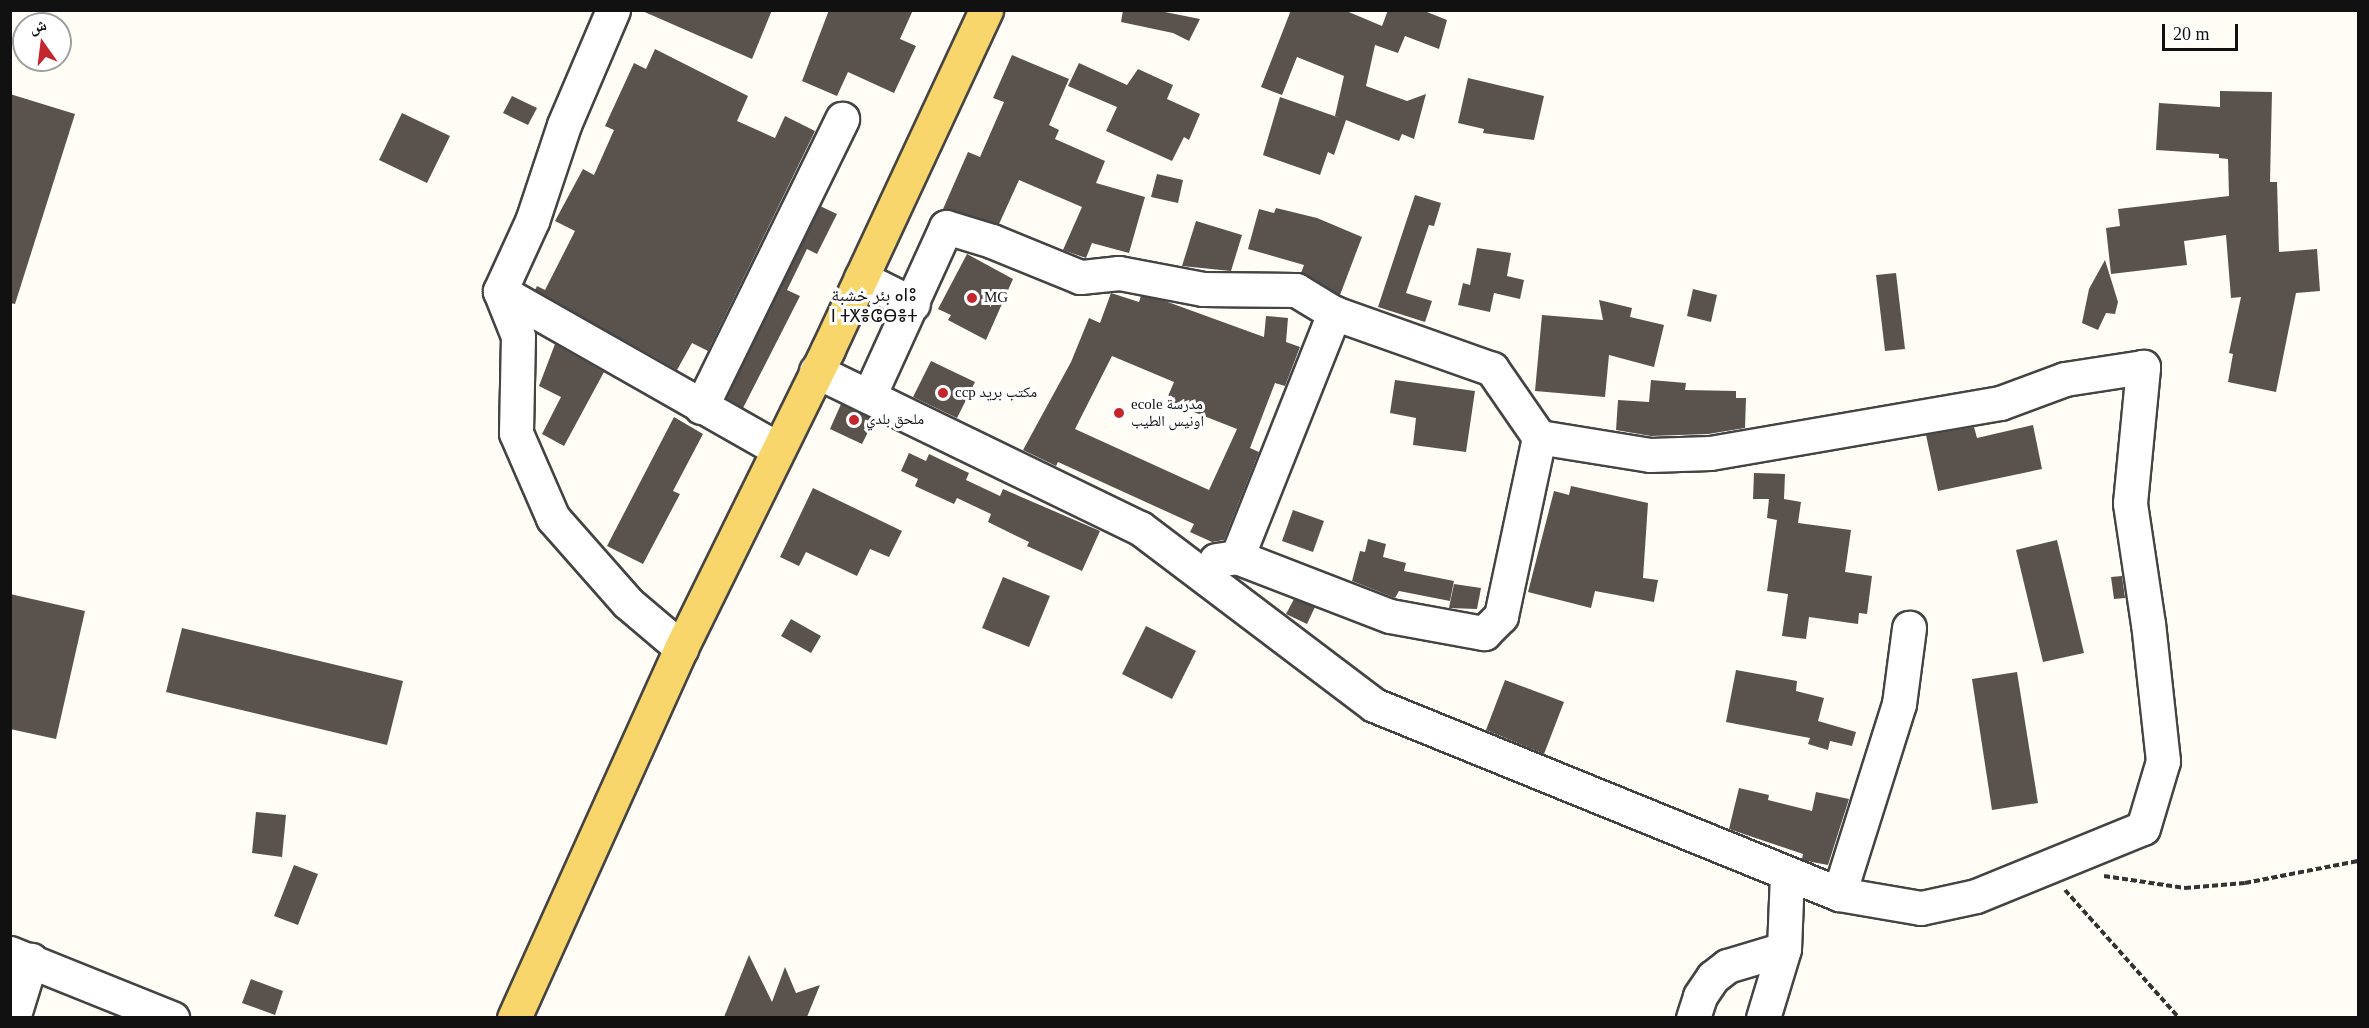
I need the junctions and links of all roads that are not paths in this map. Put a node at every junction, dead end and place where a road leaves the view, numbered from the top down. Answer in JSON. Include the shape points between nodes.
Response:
{"nodes":[{"id":1,"x":613,"y":10,"type":"edge"},
{"id":2,"x":986,"y":10,"type":"edge"},
{"id":3,"x":842,"y":120,"type":"dead end"},
{"id":4,"x":861,"y":278,"type":"junction"},
{"id":5,"x":500,"y":291,"type":"junction"},
{"id":6,"x":913,"y":304,"type":"junction"},
{"id":7,"x":1334,"y":313,"type":"junction"},
{"id":8,"x":816,"y":371,"type":"junction"},
{"id":9,"x":870,"y":396,"type":"junction"},
{"id":10,"x":701,"y":407,"type":"junction"},
{"id":11,"x":1539,"y":437,"type":"junction"},
{"id":12,"x":776,"y":448,"type":"junction"},
{"id":13,"x":1237,"y":557,"type":"junction"},
{"id":14,"x":1188,"y":563,"type":"junction"},
{"id":15,"x":1909,"y":628,"type":"dead end"},
{"id":16,"x":681,"y":648,"type":"junction"},
{"id":17,"x":1787,"y":874,"type":"junction"},
{"id":18,"x":1839,"y":894,"type":"junction"},
{"id":19,"x":1784,"y":949,"type":"junction"},
{"id":20,"x":21,"y":957,"type":"edge"},
{"id":21,"x":13,"y":1017,"type":"edge"},
{"id":22,"x":172,"y":1017,"type":"edge"},
{"id":23,"x":514,"y":1017,"type":"edge"},
{"id":24,"x":1692,"y":1017,"type":"edge"},
{"id":25,"x":1763,"y":1017,"type":"edge"}],
"edges":[{"from":1,"to":5,"type":"street","via":[[564,125],[532,221]]},
{"from":2,"to":4,"type":"main road"},
{"from":3,"to":10,"type":"street"},
{"from":4,"to":6,"type":"street"},
{"from":4,"to":8,"type":"main road"},
{"from":5,"to":10,"type":"street"},
{"from":5,"to":16,"type":"street","via":[[518,336],[516,433],[553,518],[628,603]]},
{"from":6,"to":7,"type":"street","via":[[946,227],[1080,277],[1119,273],[1203,289],[1296,290]]},
{"from":6,"to":9,"type":"street"},
{"from":7,"to":11,"type":"street","via":[[1492,369]]},
{"from":7,"to":13,"type":"street"},
{"from":8,"to":9,"type":"street"},
{"from":8,"to":12,"type":"main road"},
{"from":9,"to":14,"type":"street","via":[[1140,528]]},
{"from":10,"to":12,"type":"street"},
{"from":11,"to":13,"type":"street","via":[[1501,616],[1484,633],[1390,616]]},
{"from":11,"to":18,"type":"street","via":[[1650,455],[1710,453],[2000,403],[2065,379],[2143,368],[2130,503],[2163,761],[2143,828],[1976,896],[1921,908]]},
{"from":12,"to":16,"type":"main road"},
{"from":13,"to":14,"type":"street"},
{"from":14,"to":17,"type":"street","via":[[1374,705]]},
{"from":15,"to":18,"type":"street","via":[[1899,704]]},
{"from":16,"to":23,"type":"main road"},
{"from":17,"to":18,"type":"street"},
{"from":17,"to":19,"type":"street"},
{"from":19,"to":24,"type":"street","via":[[1726,966],[1700,996]]},
{"from":19,"to":25,"type":"street"},
{"from":20,"to":21,"type":"street"},
{"from":20,"to":22,"type":"street"}]}
